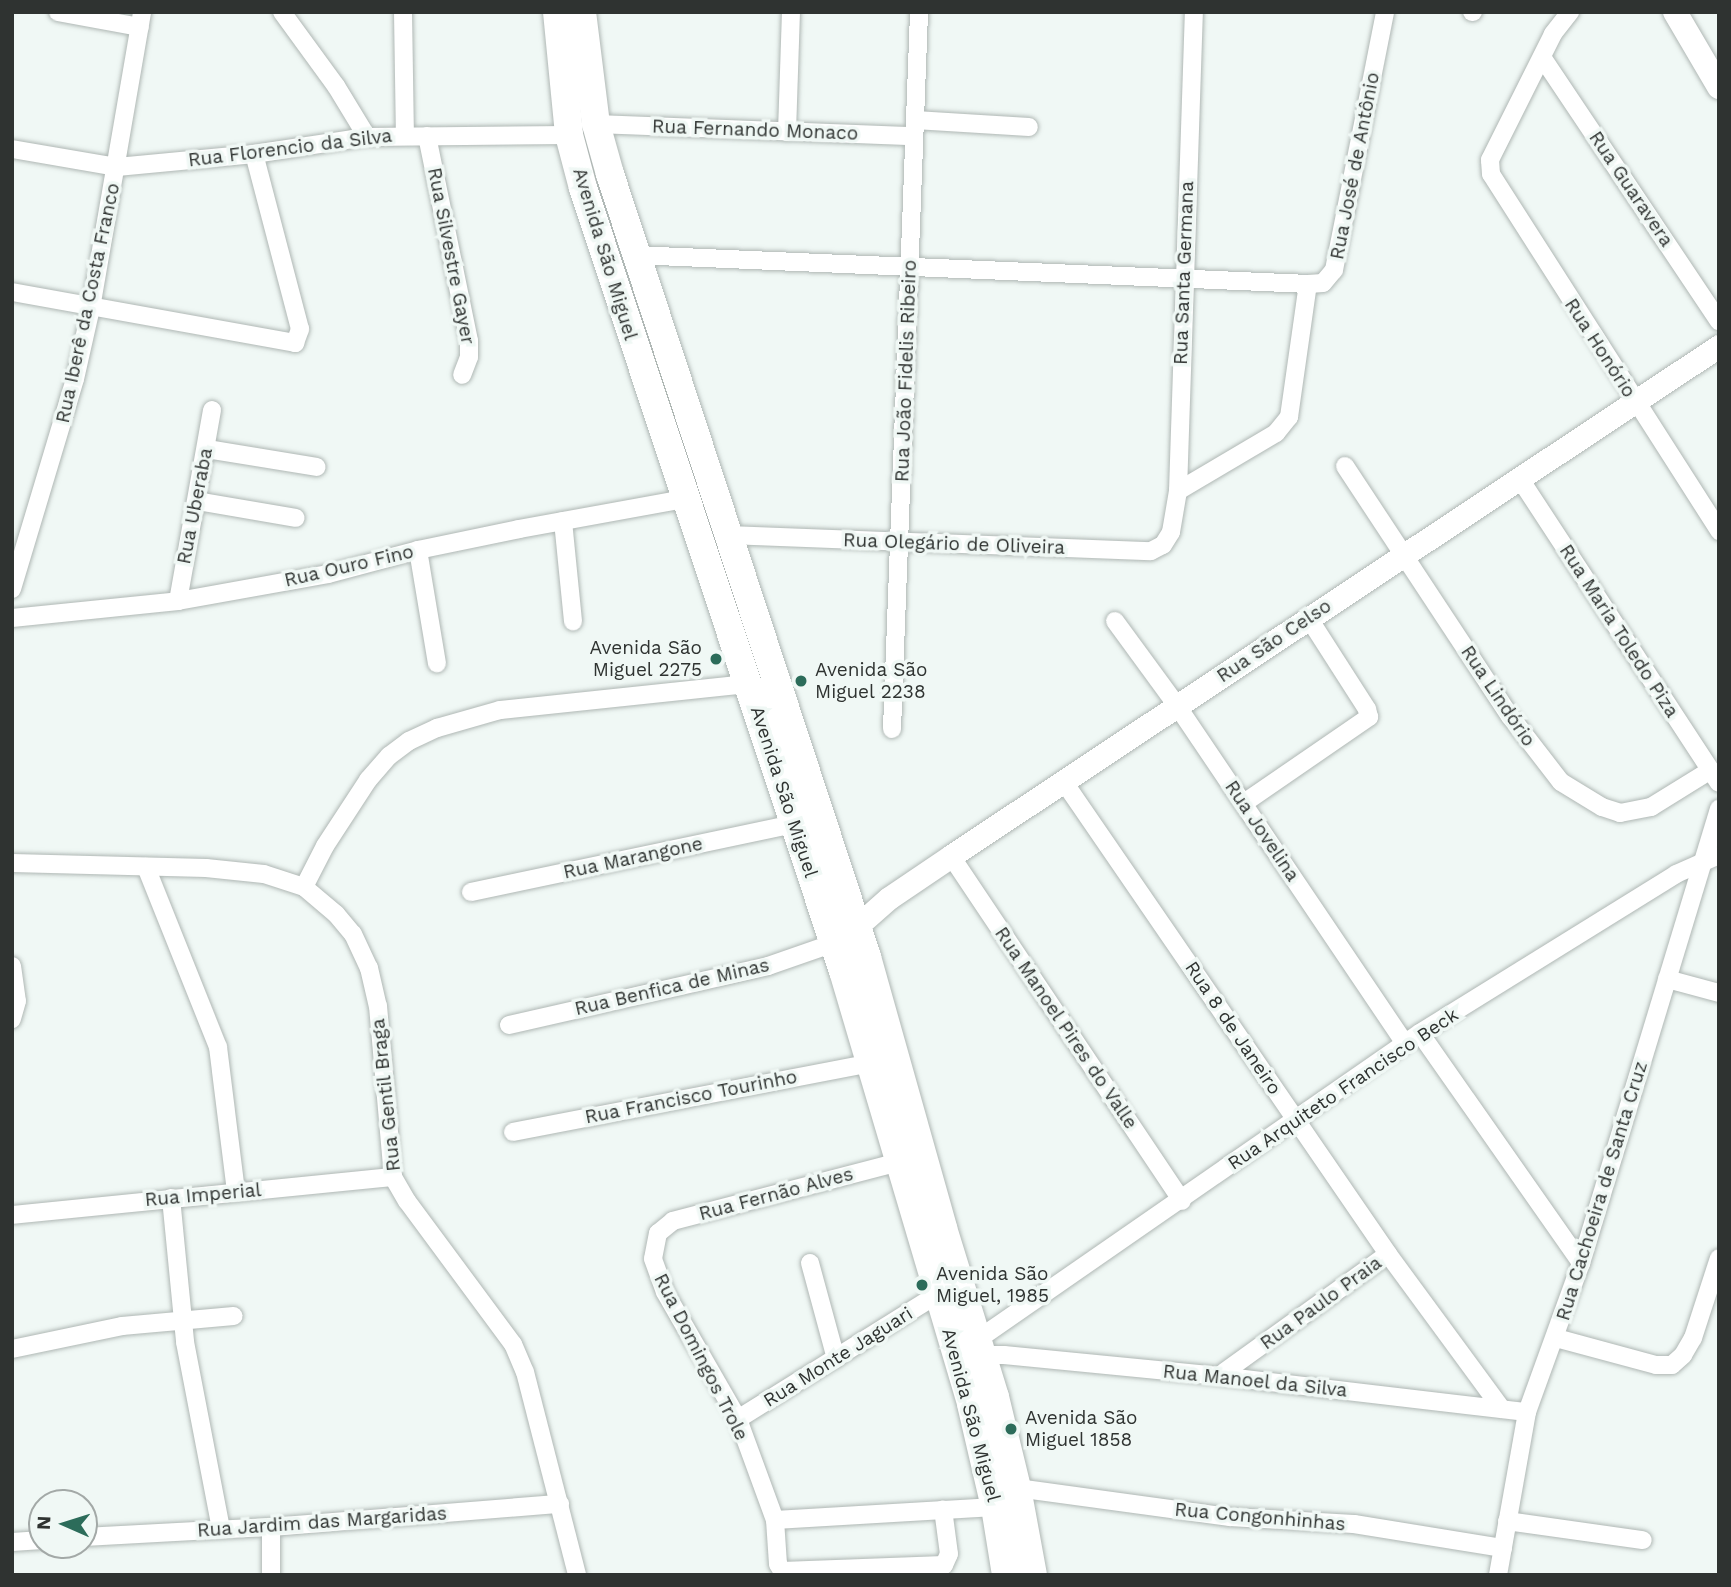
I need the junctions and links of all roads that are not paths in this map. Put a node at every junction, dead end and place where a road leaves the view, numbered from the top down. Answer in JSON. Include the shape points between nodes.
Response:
{"nodes":[{"id":1,"x":58,"y":12,"type":"edge"},
{"id":2,"x":282,"y":12,"type":"edge"},
{"id":3,"x":403,"y":12,"type":"edge"},
{"id":4,"x":558,"y":12,"type":"edge"},
{"id":5,"x":582,"y":12,"type":"edge"},
{"id":6,"x":791,"y":12,"type":"edge"},
{"id":7,"x":919,"y":12,"type":"edge"},
{"id":8,"x":1194,"y":12,"type":"edge"},
{"id":9,"x":1385,"y":12,"type":"edge"},
{"id":10,"x":1570,"y":12,"type":"edge"},
{"id":11,"x":1675,"y":12,"type":"edge"},
{"id":12,"x":141,"y":20,"type":"edge"},
{"id":13,"x":1542,"y":57,"type":"junction"},
{"id":14,"x":1719,"y":87,"type":"edge"},
{"id":15,"x":596,"y":124,"type":"junction"},
{"id":16,"x":1029,"y":127,"type":"dead end"},
{"id":17,"x":915,"y":128,"type":"junction"},
{"id":18,"x":787,"y":132,"type":"junction"},
{"id":19,"x":405,"y":135,"type":"junction"},
{"id":20,"x":569,"y":135,"type":"junction"},
{"id":21,"x":367,"y":136,"type":"junction"},
{"id":22,"x":427,"y":136,"type":"junction"},
{"id":23,"x":12,"y":149,"type":"edge"},
{"id":24,"x":254,"y":154,"type":"junction"},
{"id":25,"x":117,"y":167,"type":"junction"},
{"id":26,"x":634,"y":254,"type":"junction"},
{"id":27,"x":911,"y":266,"type":"junction"},
{"id":28,"x":1184,"y":279,"type":"junction"},
{"id":29,"x":1308,"y":284,"type":"junction"},
{"id":30,"x":12,"y":292,"type":"edge"},
{"id":31,"x":91,"y":307,"type":"junction"},
{"id":32,"x":1719,"y":321,"type":"edge"},
{"id":33,"x":1719,"y":346,"type":"edge"},
{"id":34,"x":462,"y":375,"type":"dead end"},
{"id":35,"x":1635,"y":403,"type":"junction"},
{"id":36,"x":212,"y":410,"type":"dead end"},
{"id":37,"x":207,"y":449,"type":"junction"},
{"id":38,"x":1345,"y":466,"type":"dead end"},
{"id":39,"x":317,"y":467,"type":"dead end"},
{"id":40,"x":1520,"y":479,"type":"junction"},
{"id":41,"x":1178,"y":491,"type":"junction"},
{"id":42,"x":684,"y":499,"type":"junction"},
{"id":43,"x":197,"y":501,"type":"junction"},
{"id":44,"x":296,"y":518,"type":"dead end"},
{"id":45,"x":563,"y":522,"type":"junction"},
{"id":46,"x":1719,"y":531,"type":"edge"},
{"id":47,"x":1171,"y":532,"type":"joint"},
{"id":48,"x":728,"y":535,"type":"junction"},
{"id":49,"x":899,"y":542,"type":"junction"},
{"id":50,"x":418,"y":550,"type":"junction"},
{"id":51,"x":1404,"y":555,"type":"junction"},
{"id":52,"x":12,"y":589,"type":"edge"},
{"id":53,"x":178,"y":601,"type":"junction"},
{"id":54,"x":1308,"y":617,"type":"junction"},
{"id":55,"x":12,"y":618,"type":"edge"},
{"id":56,"x":1115,"y":621,"type":"dead end"},
{"id":57,"x":573,"y":622,"type":"dead end"},
{"id":58,"x":437,"y":663,"type":"dead end"},
{"id":59,"x":748,"y":684,"type":"junction"},
{"id":60,"x":1178,"y":706,"type":"junction"},
{"id":61,"x":892,"y":729,"type":"dead end"},
{"id":62,"x":1715,"y":776,"type":"edge"},
{"id":63,"x":1064,"y":782,"type":"junction"},
{"id":64,"x":1244,"y":803,"type":"junction"},
{"id":65,"x":1719,"y":809,"type":"edge"},
{"id":66,"x":795,"y":824,"type":"junction"},
{"id":67,"x":1719,"y":855,"type":"edge"},
{"id":68,"x":951,"y":856,"type":"junction"},
{"id":69,"x":1701,"y":860,"type":"junction"},
{"id":70,"x":12,"y":863,"type":"edge"},
{"id":71,"x":146,"y":867,"type":"junction"},
{"id":72,"x":304,"y":887,"type":"junction"},
{"id":73,"x":471,"y":892,"type":"dead end"},
{"id":74,"x":859,"y":928,"type":"junction"},
{"id":75,"x":834,"y":943,"type":"junction"},
{"id":76,"x":12,"y":966,"type":"edge"},
{"id":77,"x":1667,"y":979,"type":"junction"},
{"id":78,"x":1719,"y":993,"type":"edge"},
{"id":79,"x":12,"y":1019,"type":"edge"},
{"id":80,"x":509,"y":1025,"type":"dead end"},
{"id":81,"x":1413,"y":1038,"type":"junction"},
{"id":82,"x":870,"y":1063,"type":"junction"},
{"id":83,"x":1295,"y":1119,"type":"junction"},
{"id":84,"x":513,"y":1132,"type":"dead end"},
{"id":85,"x":898,"y":1162,"type":"junction"},
{"id":86,"x":393,"y":1177,"type":"junction"},
{"id":87,"x":236,"y":1192,"type":"junction"},
{"id":88,"x":171,"y":1198,"type":"junction"},
{"id":89,"x":1182,"y":1200,"type":"junction"},
{"id":90,"x":12,"y":1215,"type":"edge"},
{"id":91,"x":658,"y":1233,"type":"joint"},
{"id":92,"x":1388,"y":1254,"type":"junction"},
{"id":93,"x":1719,"y":1258,"type":"edge"},
{"id":94,"x":810,"y":1263,"type":"dead end"},
{"id":95,"x":1581,"y":1263,"type":"junction"},
{"id":96,"x":938,"y":1294,"type":"junction"},
{"id":97,"x":234,"y":1316,"type":"dead end"},
{"id":98,"x":182,"y":1321,"type":"junction"},
{"id":99,"x":1556,"y":1338,"type":"junction"},
{"id":100,"x":980,"y":1348,"type":"junction"},
{"id":101,"x":12,"y":1349,"type":"edge"},
{"id":102,"x":836,"y":1359,"type":"junction"},
{"id":103,"x":1219,"y":1376,"type":"junction"},
{"id":104,"x":1502,"y":1409,"type":"junction"},
{"id":105,"x":1527,"y":1412,"type":"junction"},
{"id":106,"x":738,"y":1419,"type":"junction"},
{"id":107,"x":1017,"y":1488,"type":"junction"},
{"id":108,"x":560,"y":1504,"type":"junction"},
{"id":109,"x":995,"y":1507,"type":"junction"},
{"id":110,"x":943,"y":1509,"type":"junction"},
{"id":111,"x":775,"y":1520,"type":"junction"},
{"id":112,"x":1507,"y":1521,"type":"junction"},
{"id":113,"x":271,"y":1527,"type":"junction"},
{"id":114,"x":221,"y":1529,"type":"junction"},
{"id":115,"x":98,"y":1536,"type":"edge"},
{"id":116,"x":1643,"y":1540,"type":"dead end"},
{"id":117,"x":1503,"y":1548,"type":"junction"},
{"id":118,"x":271,"y":1575,"type":"edge"},
{"id":119,"x":578,"y":1575,"type":"edge"},
{"id":120,"x":1006,"y":1575,"type":"edge"},
{"id":121,"x":1033,"y":1575,"type":"edge"},
{"id":122,"x":1498,"y":1575,"type":"edge"}],
"edges":[{"from":1,"to":12,"type":"street"},
{"from":2,"to":21,"type":"street"},
{"from":3,"to":19,"type":"street"},
{"from":4,"to":20,"type":"main road","name":"Avenida São Miguel"},
{"from":5,"to":15,"type":"main road","name":"Avenida São Miguel"},
{"from":6,"to":18,"type":"street"},
{"from":7,"to":17,"type":"street","name":"Rua João Fidelis Ribeiro"},
{"from":8,"to":28,"type":"street","name":"Rua Santa Germana"},
{"from":9,"to":29,"type":"street","name":"Rua José de Antônio","via":[[1334,270],[1322,283]]},
{"from":10,"to":13,"type":"street"},
{"from":11,"to":14,"type":"main road"},
{"from":12,"to":25,"type":"street","name":"Rua Iberê da Costa Franco"},
{"from":13,"to":32,"type":"street","name":"Rua Guaravera"},
{"from":13,"to":35,"type":"street","name":"Rua Honório","via":[[1490,160],[1491,174]]},
{"from":15,"to":18,"type":"street","name":"Rua Fernando Monaco"},
{"from":15,"to":26,"type":"main road","name":"Avenida São Miguel"},
{"from":16,"to":17,"type":"street","name":"Rua Fernando Monaco"},
{"from":17,"to":18,"type":"street","name":"Rua Fernando Monaco"},
{"from":17,"to":27,"type":"street","name":"Rua João Fidelis Ribeiro"},
{"from":19,"to":21,"type":"street","name":"Rua Florencio da Silva"},
{"from":19,"to":22,"type":"street","name":"Rua Florencio da Silva"},
{"from":20,"to":22,"type":"street","name":"Rua Florencio da Silva"},
{"from":20,"to":42,"type":"main road","name":"Avenida São Miguel","via":[[602,253]]},
{"from":21,"to":24,"type":"street","name":"Rua Florencio da Silva"},
{"from":22,"to":34,"type":"street","name":"Rua Silvestre Gayer","via":[[469,341]]},
{"from":23,"to":25,"type":"street","name":"Rua Florencio da Silva"},
{"from":24,"to":25,"type":"street","name":"Rua Florencio da Silva"},
{"from":24,"to":31,"type":"street","via":[[300,329],[297,341],[287,344]]},
{"from":25,"to":31,"type":"street","name":"Rua Iberê da Costa Franco"},
{"from":26,"to":27,"type":"street"},
{"from":26,"to":48,"type":"main road","name":"Avenida São Miguel"},
{"from":27,"to":28,"type":"street"},
{"from":27,"to":49,"type":"street","name":"Rua João Fidelis Ribeiro"},
{"from":28,"to":29,"type":"street"},
{"from":28,"to":41,"type":"street","name":"Rua Santa Germana"},
{"from":29,"to":41,"type":"street","via":[[1289,417],[1276,433]]},
{"from":30,"to":31,"type":"street"},
{"from":31,"to":52,"type":"street","name":"Rua Iberê da Costa Franco","via":[[47,480]]},
{"from":33,"to":35,"type":"street","name":"Rua São Celso"},
{"from":35,"to":40,"type":"street","name":"Rua São Celso"},
{"from":35,"to":46,"type":"street","name":"Rua Honório"},
{"from":36,"to":37,"type":"street","name":"Rua Uberaba"},
{"from":37,"to":39,"type":"street"},
{"from":37,"to":43,"type":"street","name":"Rua Uberaba"},
{"from":38,"to":51,"type":"street","name":"Rua Lindório"},
{"from":40,"to":51,"type":"street","name":"Rua São Celso"},
{"from":40,"to":62,"type":"street","name":"Rua Maria Toledo Piza"},
{"from":41,"to":47,"type":"street","name":"Rua Santa Germana"},
{"from":42,"to":45,"type":"street","name":"Rua Ouro Fino"},
{"from":42,"to":59,"type":"main road","name":"Avenida São Miguel"},
{"from":43,"to":44,"type":"street"},
{"from":43,"to":53,"type":"street","name":"Rua Uberaba"},
{"from":45,"to":50,"type":"street","name":"Rua Ouro Fino"},
{"from":45,"to":57,"type":"street"},
{"from":47,"to":49,"type":"street","name":"Rua Olegário de Oliveira","via":[[1163,545],[1151,551]]},
{"from":48,"to":49,"type":"street","name":"Rua Olegário de Oliveira"},
{"from":48,"to":74,"type":"main road","name":"Avenida São Miguel"},
{"from":49,"to":61,"type":"street","name":"Rua João Fidelis Ribeiro"},
{"from":50,"to":53,"type":"street","name":"Rua Ouro Fino","via":[[327,574]]},
{"from":50,"to":58,"type":"street"},
{"from":51,"to":54,"type":"street","name":"Rua São Celso"},
{"from":51,"to":62,"type":"street","name":"Rua Lindório","via":[[1516,726],[1561,782],[1582,797],[1620,813],[1637,811]]},
{"from":53,"to":55,"type":"street","name":"Rua Ouro Fino"},
{"from":54,"to":60,"type":"street","name":"Rua São Celso"},
{"from":54,"to":64,"type":"street","via":[[1369,717]]},
{"from":56,"to":60,"type":"street","name":"Rua Jovelina"},
{"from":59,"to":66,"type":"main road","name":"Avenida São Miguel"},
{"from":59,"to":72,"type":"street","via":[[500,710],[437,728],[389,756],[368,780]]},
{"from":60,"to":63,"type":"street","name":"Rua São Celso"},
{"from":60,"to":64,"type":"street","name":"Rua Jovelina"},
{"from":63,"to":68,"type":"street","name":"Rua São Celso"},
{"from":63,"to":83,"type":"street","name":"Rua 8 de Janeiro"},
{"from":64,"to":81,"type":"street","name":"Rua Jovelina"},
{"from":65,"to":69,"type":"street","name":"Rua Cachoeira de Santa Cruz"},
{"from":66,"to":73,"type":"street","name":"Rua Marangone"},
{"from":66,"to":75,"type":"main road","name":"Avenida São Miguel"},
{"from":67,"to":69,"type":"street","name":"Rua Arquiteto Francisco Beck"},
{"from":68,"to":74,"type":"street","name":"Rua São Celso","via":[[889,898]]},
{"from":68,"to":89,"type":"street","name":"Rua Manoel Pires do Valle"},
{"from":69,"to":77,"type":"street","name":"Rua Cachoeira de Santa Cruz"},
{"from":69,"to":81,"type":"street","name":"Rua Arquiteto Francisco Beck"},
{"from":70,"to":71,"type":"street","name":"Rua Gentil Braga"},
{"from":71,"to":72,"type":"street","name":"Rua Gentil Braga","via":[[264,874]]},
{"from":71,"to":87,"type":"street","via":[[218,1046]]},
{"from":72,"to":86,"type":"street","name":"Rua Gentil Braga","via":[[353,934],[369,968],[378,1006]]},
{"from":74,"to":75,"type":"street","name":"Rua São Celso"},
{"from":74,"to":100,"type":"main road","name":"Avenida São Miguel"},
{"from":75,"to":80,"type":"street","name":"Rua Benfica de Minas","via":[[768,966]]},
{"from":75,"to":82,"type":"main road","name":"Avenida São Miguel"},
{"from":76,"to":79,"type":"street","via":[[16,1001]]},
{"from":77,"to":78,"type":"street"},
{"from":77,"to":95,"type":"street","name":"Rua Cachoeira de Santa Cruz"},
{"from":81,"to":83,"type":"street","name":"Rua Arquiteto Francisco Beck"},
{"from":81,"to":95,"type":"street","name":"Rua Jovelina"},
{"from":82,"to":84,"type":"street","name":"Rua Francisco Tourinho"},
{"from":82,"to":85,"type":"main road","name":"Avenida São Miguel"},
{"from":83,"to":89,"type":"street","name":"Rua Arquiteto Francisco Beck"},
{"from":83,"to":92,"type":"street","name":"Rua 8 de Janeiro"},
{"from":85,"to":91,"type":"street","name":"Rua Fernão Alves","via":[[684,1218],[663,1226]]},
{"from":85,"to":96,"type":"main road","name":"Avenida São Miguel"},
{"from":86,"to":87,"type":"street","name":"Rua Imperial"},
{"from":86,"to":108,"type":"street","name":"Rua Gentil Braga","via":[[513,1344],[525,1371]]},
{"from":87,"to":88,"type":"street","name":"Rua Imperial"},
{"from":88,"to":90,"type":"street","name":"Rua Imperial"},
{"from":88,"to":98,"type":"street"},
{"from":89,"to":100,"type":"street","name":"Rua Arquiteto Francisco Beck"},
{"from":91,"to":106,"type":"street","name":"Rua Domingos Trole","via":[[653,1259],[656,1273]]},
{"from":92,"to":103,"type":"street","name":"Rua Paulo Praia"},
{"from":92,"to":104,"type":"street","name":"Rua 8 de Janeiro"},
{"from":93,"to":99,"type":"street","via":[[1693,1338],[1672,1365],[1656,1365]]},
{"from":94,"to":102,"type":"street"},
{"from":95,"to":99,"type":"street","name":"Rua Cachoeira de Santa Cruz"},
{"from":96,"to":102,"type":"street","name":"Rua Monte Jaguari"},
{"from":96,"to":109,"type":"main road","name":"Avenida São Miguel"},
{"from":97,"to":98,"type":"street"},
{"from":98,"to":101,"type":"street","via":[[122,1326]]},
{"from":98,"to":114,"type":"street"},
{"from":99,"to":105,"type":"street","name":"Rua Cachoeira de Santa Cruz"},
{"from":100,"to":103,"type":"street","name":"Rua Manoel da Silva"},
{"from":100,"to":107,"type":"main road","name":"Avenida São Miguel"},
{"from":102,"to":106,"type":"street","name":"Rua Monte Jaguari"},
{"from":103,"to":104,"type":"street","name":"Rua Manoel da Silva"},
{"from":104,"to":105,"type":"street","name":"Rua Manoel da Silva"},
{"from":105,"to":112,"type":"street","name":"Rua Cachoeira de Santa Cruz"},
{"from":106,"to":111,"type":"street","name":"Rua Domingos Trole"},
{"from":107,"to":117,"type":"street","name":"Rua Congonhinhas","via":[[1230,1517],[1354,1524]]},
{"from":107,"to":121,"type":"main road","name":"Avenida São Miguel"},
{"from":108,"to":113,"type":"street","name":"Rua Jardim das Margaridas"},
{"from":108,"to":119,"type":"street","name":"Rua Gentil Braga"},
{"from":109,"to":110,"type":"street"},
{"from":109,"to":120,"type":"main road","name":"Avenida São Miguel"},
{"from":110,"to":111,"type":"street"},
{"from":110,"to":111,"type":"street","name":"Rua Domingos Trole","via":[[949,1554],[938,1567],[785,1573],[778,1564]]},
{"from":112,"to":116,"type":"street"},
{"from":112,"to":117,"type":"street","name":"Rua Cachoeira de Santa Cruz"},
{"from":113,"to":114,"type":"street","name":"Rua Jardim das Margaridas"},
{"from":113,"to":118,"type":"street"},
{"from":114,"to":115,"type":"street","name":"Rua Jardim das Margaridas"},
{"from":117,"to":122,"type":"street","name":"Rua Cachoeira de Santa Cruz"}]}
